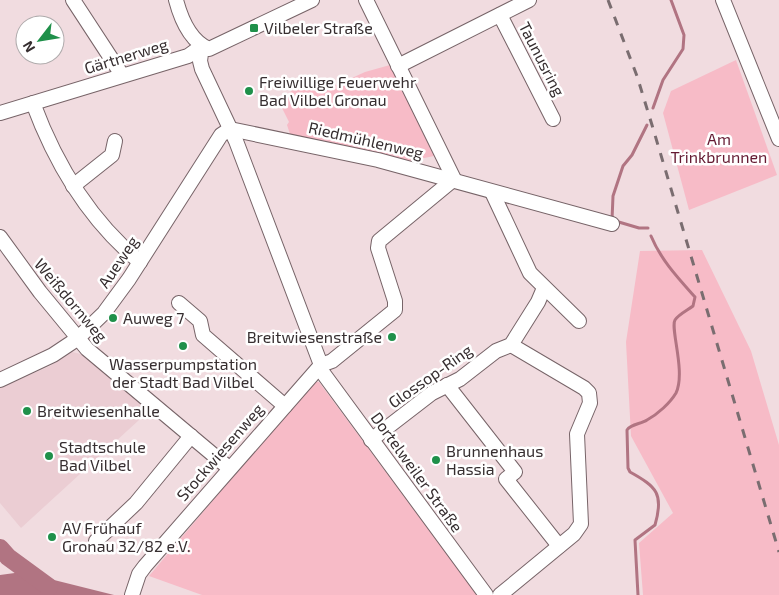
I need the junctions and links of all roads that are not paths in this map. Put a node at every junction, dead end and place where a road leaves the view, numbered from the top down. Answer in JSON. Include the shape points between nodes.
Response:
{"nodes":[{"id":1,"x":73,"y":0,"type":"edge"},
{"id":2,"x":176,"y":0,"type":"edge"},
{"id":3,"x":312,"y":0,"type":"edge"},
{"id":4,"x":366,"y":0,"type":"edge"},
{"id":5,"x":529,"y":0,"type":"edge"},
{"id":6,"x":723,"y":0,"type":"edge"},
{"id":7,"x":500,"y":15,"type":"junction"},
{"id":8,"x":202,"y":46,"type":"junction"},
{"id":9,"x":398,"y":66,"type":"junction"},
{"id":10,"x":122,"y":75,"type":"junction"},
{"id":11,"x":33,"y":103,"type":"junction"},
{"id":12,"x":0,"y":113,"type":"edge"},
{"id":13,"x":553,"y":120,"type":"dead end"},
{"id":14,"x":230,"y":129,"type":"junction"},
{"id":15,"x":779,"y":139,"type":"edge"},
{"id":16,"x":115,"y":141,"type":"dead end"},
{"id":17,"x":454,"y":179,"type":"junction"},
{"id":18,"x":73,"y":186,"type":"junction"},
{"id":19,"x":492,"y":192,"type":"junction"},
{"id":20,"x":612,"y":224,"type":"dead end"},
{"id":21,"x":0,"y":237,"type":"edge"},
{"id":22,"x":140,"y":262,"type":"junction"},
{"id":23,"x":544,"y":288,"type":"junction"},
{"id":24,"x":179,"y":303,"type":"dead end"},
{"id":25,"x":579,"y":321,"type":"dead end"},
{"id":26,"x":77,"y":339,"type":"junction"},
{"id":27,"x":511,"y":345,"type":"junction"},
{"id":28,"x":320,"y":367,"type":"junction"},
{"id":29,"x":0,"y":380,"type":"edge"},
{"id":30,"x":447,"y":385,"type":"junction"},
{"id":31,"x":284,"y":406,"type":"junction"},
{"id":32,"x":191,"y":436,"type":"junction"},
{"id":33,"x":371,"y":440,"type":"junction"},
{"id":34,"x":229,"y":468,"type":"junction"},
{"id":35,"x":96,"y":541,"type":"dead end"},
{"id":36,"x":559,"y":546,"type":"junction"},
{"id":37,"x":134,"y":590,"type":"edge"},
{"id":38,"x":486,"y":595,"type":"edge"},
{"id":39,"x":500,"y":595,"type":"edge"}],
"edges":[{"from":1,"to":10,"type":"street"},
{"from":2,"to":8,"type":"street","via":[[188,30]]},
{"from":3,"to":8,"type":"street","via":[[209,49]]},
{"from":4,"to":9,"type":"street"},
{"from":5,"to":7,"type":"street","name":"Taunusring"},
{"from":6,"to":15,"type":"street"},
{"from":7,"to":9,"type":"street","name":"Taunusring"},
{"from":7,"to":13,"type":"street","name":"Taunusring"},
{"from":8,"to":10,"type":"street","name":"Gärtnerweg","via":[[188,56]]},
{"from":8,"to":14,"type":"street","name":"Dortelweiler Straße","via":[[202,69]]},
{"from":9,"to":17,"type":"street"},
{"from":10,"to":11,"type":"street","name":"Gärtnerweg"},
{"from":11,"to":12,"type":"street","name":"Gärtnerweg"},
{"from":11,"to":18,"type":"street","via":[[48,142]]},
{"from":14,"to":17,"type":"street","name":"Riedmühlenweg","via":[[347,152]]},
{"from":14,"to":22,"type":"street","name":"Aueweg","via":[[221,135]]},
{"from":14,"to":28,"type":"street","name":"Dortelweiler Straße","via":[[284,272],[296,319],[315,349]]},
{"from":16,"to":18,"type":"street","via":[[112,155]]},
{"from":17,"to":19,"type":"street","name":"Riedmühlenweg"},
{"from":17,"to":28,"type":"street","via":[[379,241],[378,248],[395,310]]},
{"from":18,"to":22,"type":"street","via":[[102,225]]},
{"from":19,"to":20,"type":"street","name":"Riedmühlenweg"},
{"from":19,"to":23,"type":"street","via":[[528,269]]},
{"from":21,"to":26,"type":"street","name":"Weißdornweg"},
{"from":22,"to":26,"type":"street","name":"Aueweg","via":[[111,305]]},
{"from":23,"to":25,"type":"street"},
{"from":23,"to":27,"type":"street"},
{"from":24,"to":31,"type":"street","name":"Stockwiesenweg","via":[[200,321],[203,335]]},
{"from":26,"to":29,"type":"street","name":"Aueweg","via":[[53,355]]},
{"from":26,"to":32,"type":"street","name":"Weißdornweg"},
{"from":27,"to":30,"type":"street","name":"Glossop-Ring","via":[[496,350],[460,379]]},
{"from":27,"to":36,"type":"street","via":[[589,393],[590,403],[577,434],[581,524]]},
{"from":28,"to":31,"type":"street","name":"Stockwiesenweg"},
{"from":28,"to":33,"type":"street","name":"Dortelweiler Straße"},
{"from":30,"to":33,"type":"street","name":"Glossop-Ring","via":[[432,392]]},
{"from":30,"to":36,"type":"street","via":[[515,472],[506,479]]},
{"from":31,"to":34,"type":"street","name":"Stockwiesenweg"},
{"from":32,"to":34,"type":"street","name":"Weißdornweg"},
{"from":32,"to":35,"type":"street","via":[[141,497]]},
{"from":33,"to":38,"type":"street","name":"Dortelweiler Straße"},
{"from":34,"to":37,"type":"street","name":"Stockwiesenweg","via":[[144,566]]},
{"from":36,"to":39,"type":"street"}]}
